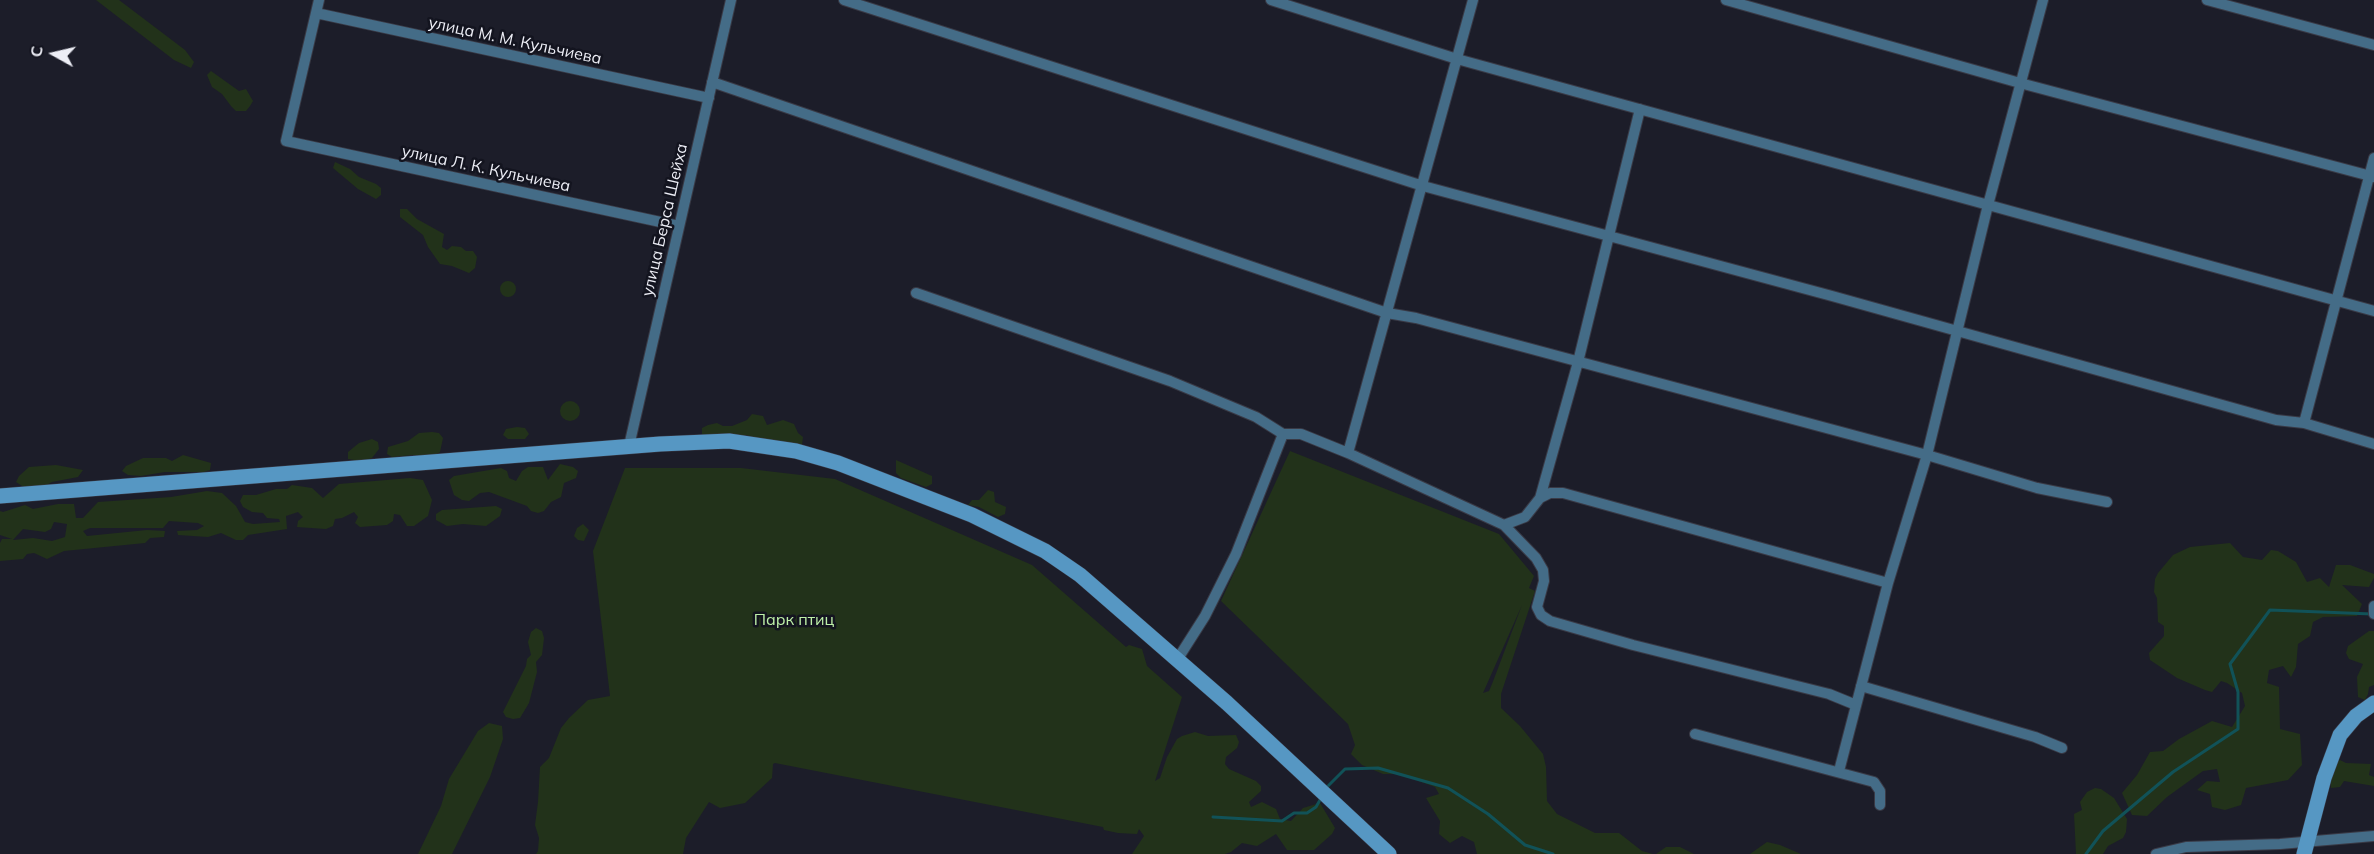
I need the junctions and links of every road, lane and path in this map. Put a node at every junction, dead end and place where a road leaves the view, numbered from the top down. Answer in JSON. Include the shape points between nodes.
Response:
{"nodes":[{"id":1,"x":319,"y":0,"type":"edge"},
{"id":2,"x":731,"y":0,"type":"edge"},
{"id":3,"x":844,"y":0,"type":"edge"},
{"id":4,"x":1271,"y":0,"type":"edge"},
{"id":5,"x":1473,"y":0,"type":"edge"},
{"id":6,"x":1726,"y":0,"type":"edge"},
{"id":7,"x":2043,"y":0,"type":"edge"},
{"id":8,"x":2207,"y":0,"type":"edge"},
{"id":9,"x":316,"y":13,"type":"junction"},
{"id":10,"x":2374,"y":45,"type":"edge"},
{"id":11,"x":1457,"y":59,"type":"junction"},
{"id":12,"x":712,"y":82,"type":"junction"},
{"id":13,"x":2020,"y":83,"type":"junction"},
{"id":14,"x":708,"y":98,"type":"junction"},
{"id":15,"x":1640,"y":109,"type":"junction"},
{"id":16,"x":2374,"y":158,"type":"edge"},
{"id":17,"x":2372,"y":177,"type":"edge"},
{"id":18,"x":1423,"y":186,"type":"junction"},
{"id":19,"x":1988,"y":205,"type":"junction"},
{"id":20,"x":679,"y":226,"type":"junction"},
{"id":21,"x":1608,"y":237,"type":"junction"},
{"id":22,"x":916,"y":292,"type":"dead end"},
{"id":23,"x":2336,"y":301,"type":"junction"},
{"id":24,"x":2374,"y":311,"type":"edge"},
{"id":25,"x":1387,"y":314,"type":"junction"},
{"id":26,"x":1958,"y":330,"type":"junction"},
{"id":27,"x":1578,"y":363,"type":"junction"},
{"id":28,"x":2304,"y":423,"type":"junction"},
{"id":29,"x":1283,"y":434,"type":"junction"},
{"id":30,"x":2374,"y":444,"type":"edge"},
{"id":31,"x":629,"y":446,"type":"junction"},
{"id":32,"x":1348,"y":453,"type":"junction"},
{"id":33,"x":1927,"y":455,"type":"junction"},
{"id":34,"x":0,"y":496,"type":"edge"},
{"id":35,"x":1540,"y":498,"type":"junction"},
{"id":36,"x":2107,"y":502,"type":"dead end"},
{"id":37,"x":1504,"y":525,"type":"junction"},
{"id":38,"x":1888,"y":583,"type":"junction"},
{"id":39,"x":2374,"y":606,"type":"edge"},
{"id":40,"x":2374,"y":614,"type":"edge"},
{"id":41,"x":1177,"y":660,"type":"junction"},
{"id":42,"x":1861,"y":686,"type":"junction"},
{"id":43,"x":2374,"y":703,"type":"edge"},
{"id":44,"x":1856,"y":705,"type":"junction"},
{"id":45,"x":1695,"y":734,"type":"dead end"},
{"id":46,"x":2062,"y":748,"type":"dead end"},
{"id":47,"x":1839,"y":771,"type":"junction"},
{"id":48,"x":1880,"y":805,"type":"dead end"},
{"id":49,"x":2374,"y":836,"type":"edge"},
{"id":50,"x":2305,"y":847,"type":"edge"},
{"id":51,"x":1389,"y":854,"type":"edge"},
{"id":52,"x":2156,"y":854,"type":"edge"}],
"edges":[{"from":1,"to":9,"type":"street"},
{"from":2,"to":12,"type":"street","name":"улица Берса Шейха"},
{"from":3,"to":18,"type":"street"},
{"from":4,"to":11,"type":"street"},
{"from":5,"to":11,"type":"street"},
{"from":6,"to":13,"type":"street"},
{"from":7,"to":13,"type":"street"},
{"from":8,"to":10,"type":"street"},
{"from":9,"to":14,"type":"street","name":"улица М. М. Кульчиева"},
{"from":9,"to":20,"type":"street","name":"улица Л. К. Кульчиева","via":[[286,141]]},
{"from":11,"to":15,"type":"street"},
{"from":11,"to":18,"type":"street"},
{"from":12,"to":14,"type":"street","name":"улица Берса Шейха"},
{"from":12,"to":25,"type":"street"},
{"from":13,"to":17,"type":"street"},
{"from":13,"to":19,"type":"street"},
{"from":14,"to":20,"type":"street","name":"улица Берса Шейха"},
{"from":15,"to":19,"type":"street"},
{"from":15,"to":21,"type":"street"},
{"from":16,"to":17,"type":"street"},
{"from":17,"to":23,"type":"street"},
{"from":18,"to":21,"type":"street"},
{"from":18,"to":25,"type":"street"},
{"from":19,"to":23,"type":"street"},
{"from":19,"to":26,"type":"street"},
{"from":20,"to":31,"type":"street","name":"улица Берса Шейха"},
{"from":21,"to":26,"type":"street"},
{"from":21,"to":27,"type":"street"},
{"from":22,"to":29,"type":"street","via":[[1170,381],[1256,417]]},
{"from":23,"to":24,"type":"street"},
{"from":23,"to":28,"type":"street"},
{"from":25,"to":27,"type":"street","via":[[1416,318]]},
{"from":25,"to":32,"type":"street"},
{"from":26,"to":28,"type":"street","via":[[2276,420]]},
{"from":26,"to":33,"type":"street"},
{"from":27,"to":33,"type":"street"},
{"from":27,"to":35,"type":"street"},
{"from":28,"to":30,"type":"street"},
{"from":29,"to":32,"type":"street","via":[[1301,434]]},
{"from":29,"to":41,"type":"street","via":[[1236,554],[1205,616]]},
{"from":31,"to":34,"type":"main road"},
{"from":31,"to":41,"type":"main road","via":[[729,441],[796,451],[877,477],[972,515],[1045,551],[1080,575]]},
{"from":32,"to":37,"type":"street"},
{"from":33,"to":36,"type":"street","via":[[2037,488]]},
{"from":33,"to":38,"type":"street"},
{"from":35,"to":37,"type":"street","via":[[1525,517]]},
{"from":35,"to":38,"type":"street","via":[[1563,493]]},
{"from":37,"to":44,"type":"street","via":[[1543,570],[1537,606],[1550,621],[1829,694]]},
{"from":38,"to":42,"type":"street"},
{"from":39,"to":40,"type":"street"},
{"from":41,"to":51,"type":"main road"},
{"from":42,"to":44,"type":"street"},
{"from":42,"to":46,"type":"street"},
{"from":43,"to":50,"type":"main road","via":[[2355,716],[2340,735]]},
{"from":44,"to":47,"type":"street"},
{"from":45,"to":47,"type":"street"},
{"from":47,"to":48,"type":"street","via":[[1874,782],[1880,791]]},
{"from":49,"to":50,"type":"street"},
{"from":50,"to":52,"type":"street","via":[[2186,847]]}]}
